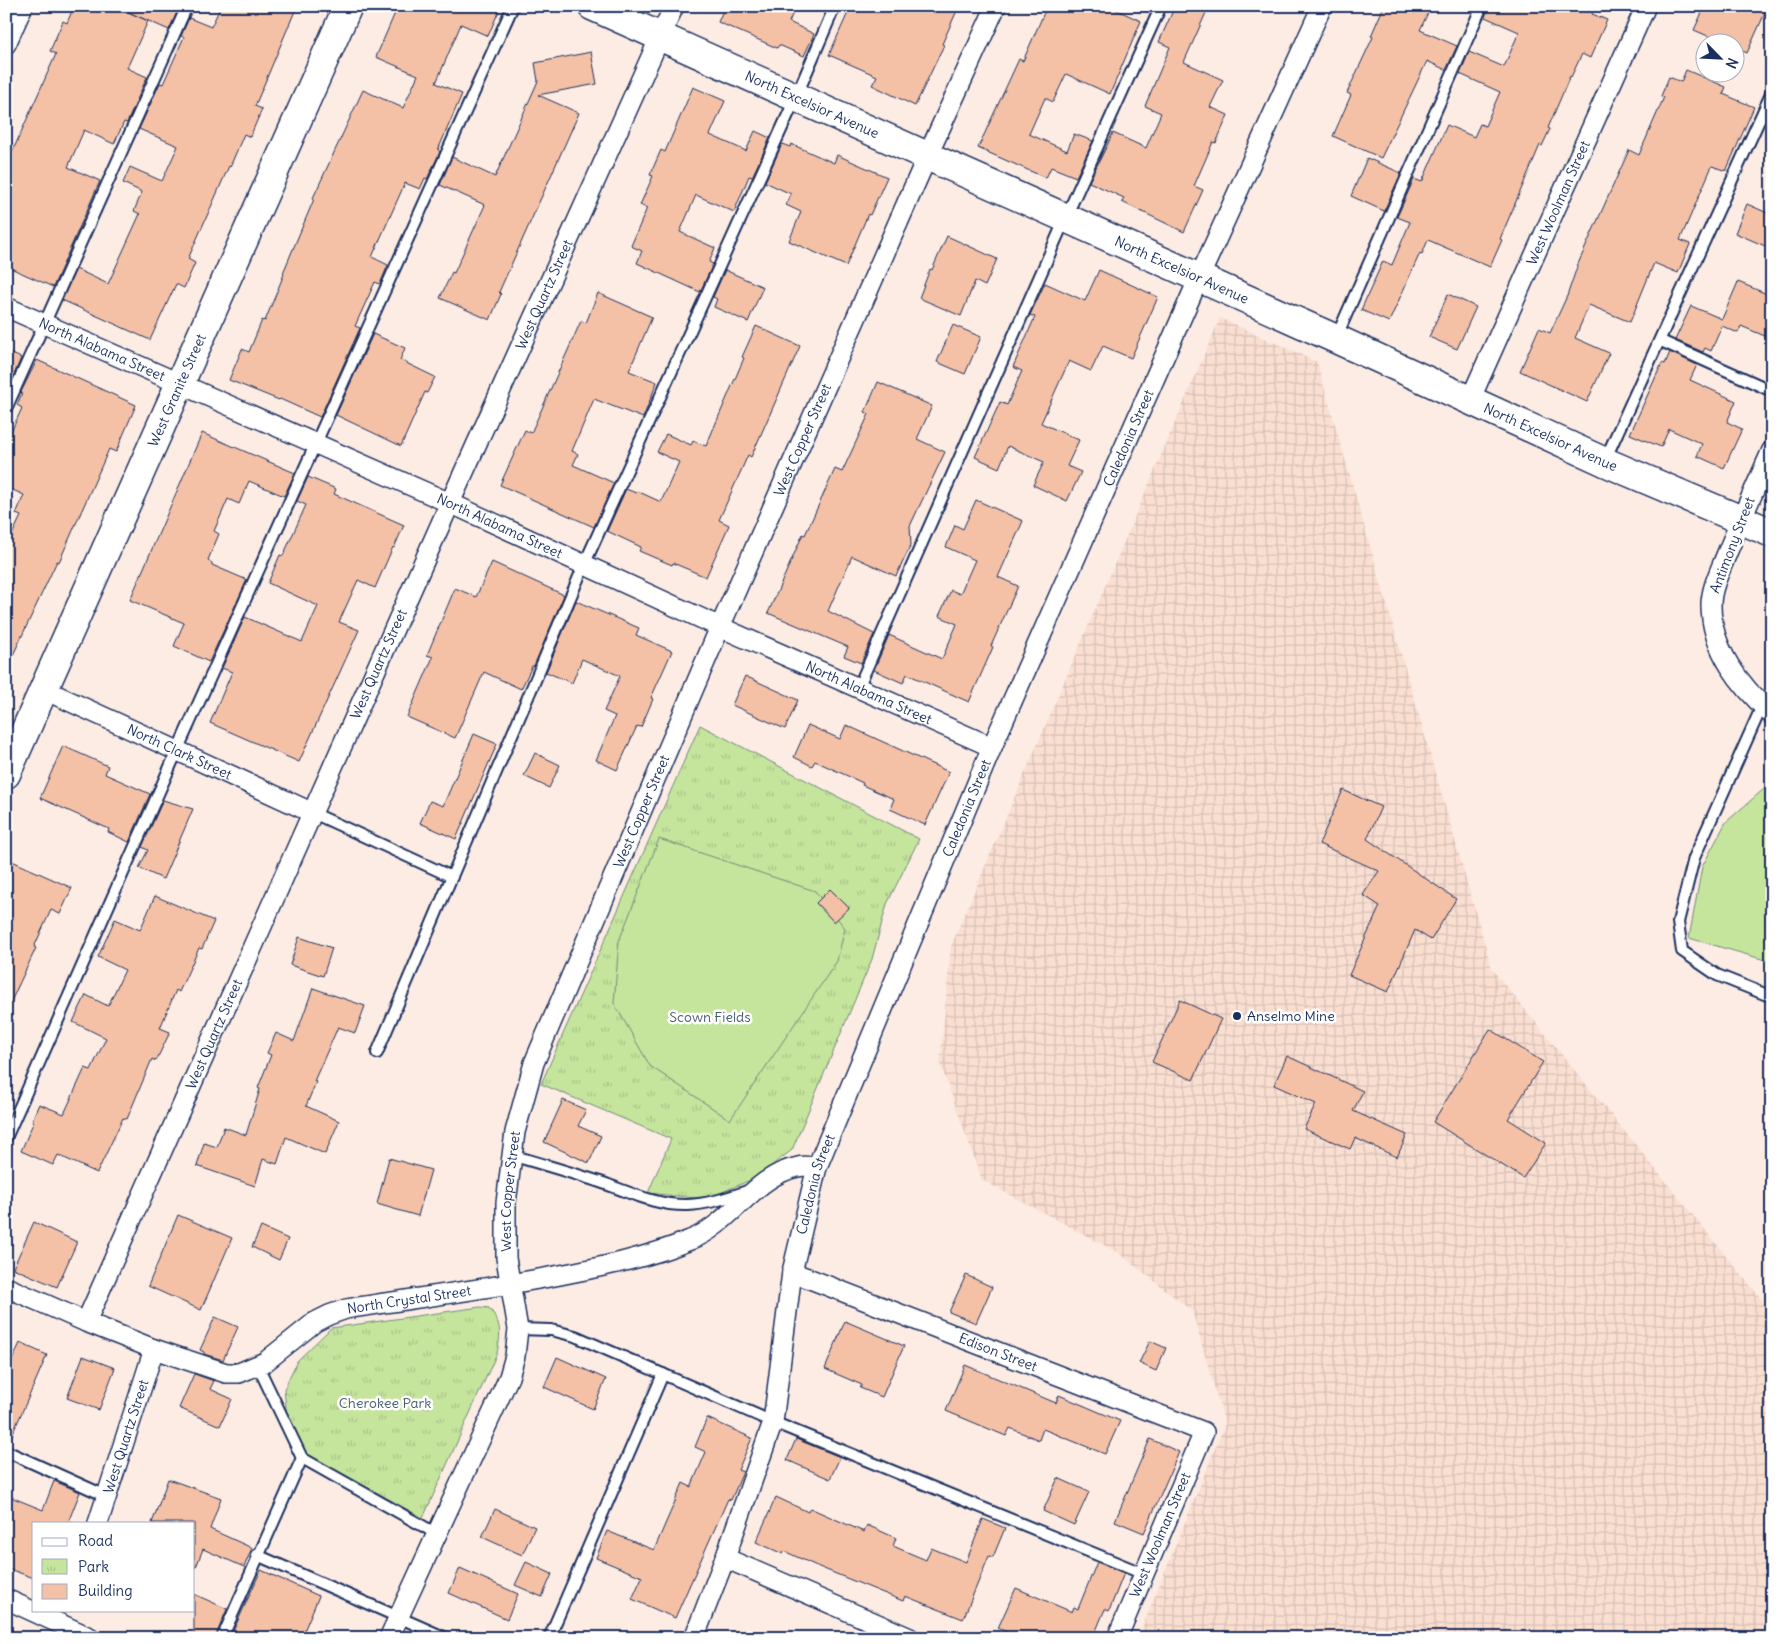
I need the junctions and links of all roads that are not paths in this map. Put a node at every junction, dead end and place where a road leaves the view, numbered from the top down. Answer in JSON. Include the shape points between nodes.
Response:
{"nodes":[{"id":1,"x":23,"y":6,"type":"edge"},
{"id":2,"x":187,"y":6,"type":"edge"},
{"id":3,"x":348,"y":6,"type":"edge"},
{"id":4,"x":513,"y":6,"type":"edge"},
{"id":5,"x":592,"y":6,"type":"edge"},
{"id":6,"x":674,"y":6,"type":"edge"},
{"id":7,"x":835,"y":6,"type":"edge"},
{"id":8,"x":996,"y":6,"type":"edge"},
{"id":9,"x":1161,"y":6,"type":"edge"},
{"id":10,"x":1322,"y":6,"type":"edge"},
{"id":11,"x":1482,"y":6,"type":"edge"},
{"id":12,"x":1646,"y":6,"type":"edge"},
{"id":13,"x":660,"y":37,"type":"junction"},
{"id":14,"x":6,"y":44,"type":"edge"},
{"id":15,"x":1772,"y":92,"type":"edge"},
{"id":16,"x":796,"y":97,"type":"junction"},
{"id":17,"x":927,"y":157,"type":"junction"},
{"id":18,"x":1065,"y":219,"type":"junction"},
{"id":19,"x":1199,"y":278,"type":"junction"},
{"id":20,"x":6,"y":307,"type":"edge"},
{"id":21,"x":43,"y":324,"type":"junction"},
{"id":22,"x":1336,"y":339,"type":"junction"},
{"id":23,"x":1660,"y":341,"type":"junction"},
{"id":24,"x":181,"y":385,"type":"junction"},
{"id":25,"x":1772,"y":391,"type":"edge"},
{"id":26,"x":1470,"y":400,"type":"junction"},
{"id":27,"x":6,"y":409,"type":"edge"},
{"id":28,"x":314,"y":443,"type":"junction"},
{"id":29,"x":1772,"y":450,"type":"edge"},
{"id":30,"x":1605,"y":462,"type":"junction"},
{"id":31,"x":450,"y":503,"type":"junction"},
{"id":32,"x":1741,"y":519,"type":"junction"},
{"id":33,"x":1772,"y":533,"type":"edge"},
{"id":34,"x":584,"y":565,"type":"junction"},
{"id":35,"x":720,"y":627,"type":"junction"},
{"id":36,"x":858,"y":688,"type":"junction"},
{"id":37,"x":45,"y":690,"type":"junction"},
{"id":38,"x":1767,"y":711,"type":"edge"},
{"id":39,"x":992,"y":747,"type":"junction"},
{"id":40,"x":177,"y":751,"type":"junction"},
{"id":41,"x":10,"y":757,"type":"edge"},
{"id":42,"x":312,"y":813,"type":"junction"},
{"id":43,"x":452,"y":877,"type":"junction"},
{"id":44,"x":1772,"y":997,"type":"edge"},
{"id":45,"x":377,"y":1053,"type":"dead end"},
{"id":46,"x":6,"y":1138,"type":"edge"},
{"id":47,"x":511,"y":1155,"type":"junction"},
{"id":48,"x":817,"y":1167,"type":"junction"},
{"id":49,"x":758,"y":1187,"type":"junction"},
{"id":50,"x":792,"y":1272,"type":"junction"},
{"id":51,"x":510,"y":1284,"type":"junction"},
{"id":52,"x":6,"y":1287,"type":"edge"},
{"id":53,"x":86,"y":1322,"type":"junction"},
{"id":54,"x":518,"y":1329,"type":"junction"},
{"id":55,"x":154,"y":1349,"type":"junction"},
{"id":56,"x":258,"y":1366,"type":"junction"},
{"id":57,"x":663,"y":1374,"type":"junction"},
{"id":58,"x":773,"y":1422,"type":"junction"},
{"id":59,"x":1204,"y":1432,"type":"joint"},
{"id":60,"x":6,"y":1451,"type":"edge"},
{"id":61,"x":302,"y":1458,"type":"junction"},
{"id":62,"x":106,"y":1496,"type":"junction"},
{"id":63,"x":98,"y":1522,"type":"edge"},
{"id":64,"x":438,"y":1534,"type":"junction"},
{"id":65,"x":257,"y":1555,"type":"junction"},
{"id":66,"x":725,"y":1558,"type":"junction"},
{"id":67,"x":1144,"y":1574,"type":"junction"},
{"id":68,"x":6,"y":1599,"type":"edge"},
{"id":69,"x":32,"y":1610,"type":"edge"},
{"id":70,"x":36,"y":1612,"type":"edge"},
{"id":71,"x":398,"y":1617,"type":"junction"},
{"id":72,"x":65,"y":1625,"type":"edge"},
{"id":73,"x":91,"y":1638,"type":"edge"},
{"id":74,"x":222,"y":1638,"type":"edge"},
{"id":75,"x":389,"y":1638,"type":"edge"},
{"id":76,"x":446,"y":1638,"type":"edge"},
{"id":77,"x":549,"y":1638,"type":"edge"},
{"id":78,"x":694,"y":1638,"type":"edge"},
{"id":79,"x":910,"y":1638,"type":"edge"},
{"id":80,"x":1117,"y":1638,"type":"edge"}],
"edges":[{"from":1,"to":14,"type":"street"},
{"from":2,"to":21,"type":"lane"},
{"from":3,"to":24,"type":"street","name":"West Granite Street"},
{"from":4,"to":28,"type":"lane"},
{"from":5,"to":13,"type":"street","name":"North Excelsior Avenue"},
{"from":6,"to":13,"type":"street","name":"West Quartz Street"},
{"from":7,"to":16,"type":"lane"},
{"from":8,"to":17,"type":"street","name":"West Copper Street"},
{"from":9,"to":18,"type":"lane"},
{"from":10,"to":19,"type":"street","name":"Caledonia Street"},
{"from":11,"to":22,"type":"lane"},
{"from":12,"to":26,"type":"street","name":"West Woolman Street"},
{"from":13,"to":16,"type":"street","name":"North Excelsior Avenue"},
{"from":13,"to":31,"type":"street","name":"West Quartz Street"},
{"from":15,"to":23,"type":"lane"},
{"from":16,"to":17,"type":"street","name":"North Excelsior Avenue"},
{"from":16,"to":34,"type":"lane"},
{"from":17,"to":18,"type":"street","name":"North Excelsior Avenue"},
{"from":17,"to":35,"type":"street","name":"West Copper Street"},
{"from":18,"to":19,"type":"street","name":"North Excelsior Avenue"},
{"from":18,"to":36,"type":"lane"},
{"from":19,"to":22,"type":"street","name":"North Excelsior Avenue"},
{"from":19,"to":39,"type":"street","name":"Caledonia Street"},
{"from":20,"to":21,"type":"street","name":"North Alabama Street"},
{"from":21,"to":24,"type":"street","name":"North Alabama Street"},
{"from":21,"to":27,"type":"lane"},
{"from":22,"to":26,"type":"street","name":"North Excelsior Avenue"},
{"from":23,"to":25,"type":"lane"},
{"from":23,"to":30,"type":"lane"},
{"from":24,"to":28,"type":"street","name":"North Alabama Street"},
{"from":24,"to":37,"type":"street","name":"West Granite Street"},
{"from":26,"to":30,"type":"street","name":"North Excelsior Avenue"},
{"from":28,"to":31,"type":"street","name":"North Alabama Street"},
{"from":28,"to":40,"type":"lane"},
{"from":29,"to":32,"type":"street","name":"Antimony Street"},
{"from":30,"to":32,"type":"street","name":"North Excelsior Avenue"},
{"from":31,"to":34,"type":"street","name":"North Alabama Street"},
{"from":31,"to":42,"type":"street","name":"West Quartz Street"},
{"from":32,"to":33,"type":"street","name":"North Excelsior Avenue"},
{"from":32,"to":38,"type":"street","name":"Antimony Street","via":[[1714,587],[1710,604],[1712,625],[1718,646],[1732,670]]},
{"from":34,"to":35,"type":"street","name":"North Alabama Street"},
{"from":34,"to":43,"type":"lane"},
{"from":35,"to":36,"type":"street","name":"North Alabama Street"},
{"from":35,"to":47,"type":"street","name":"West Copper Street","via":[[534,1063]]},
{"from":36,"to":39,"type":"street","name":"North Alabama Street"},
{"from":37,"to":40,"type":"street","name":"North Clark Street"},
{"from":37,"to":41,"type":"street","name":"West Granite Street"},
{"from":38,"to":44,"type":"lane","via":[[1694,858],[1678,922],[1682,951],[1717,975]]},
{"from":39,"to":48,"type":"street","name":"Caledonia Street"},
{"from":40,"to":42,"type":"street","name":"North Clark Street"},
{"from":40,"to":46,"type":"lane"},
{"from":42,"to":43,"type":"lane"},
{"from":42,"to":53,"type":"street","name":"West Quartz Street"},
{"from":43,"to":45,"type":"lane"},
{"from":47,"to":49,"type":"lane","via":[[644,1199],[675,1204],[718,1202]]},
{"from":47,"to":51,"type":"street","name":"West Copper Street","via":[[505,1235]]},
{"from":48,"to":49,"type":"street","name":"North Crystal Street","via":[[800,1166],[784,1171]]},
{"from":48,"to":50,"type":"street","name":"Caledonia Street"},
{"from":49,"to":51,"type":"street","name":"North Crystal Street","via":[[706,1233],[690,1240],[639,1258]]},
{"from":50,"to":58,"type":"street","name":"Caledonia Street"},
{"from":50,"to":59,"type":"street","name":"Edison Street"},
{"from":51,"to":54,"type":"street","name":"West Copper Street"},
{"from":51,"to":56,"type":"street","name":"North Crystal Street","via":[[346,1309],[315,1322]]},
{"from":52,"to":53,"type":"street","name":"North Crystal Street"},
{"from":53,"to":55,"type":"street","name":"North Crystal Street"},
{"from":54,"to":57,"type":"lane","via":[[551,1330],[576,1336]]},
{"from":54,"to":64,"type":"street","name":"West Copper Street","via":[[509,1377]]},
{"from":55,"to":56,"type":"street","name":"North Crystal Street","via":[[226,1373],[239,1373]]},
{"from":55,"to":62,"type":"street","name":"West Quartz Street"},
{"from":56,"to":61,"type":"lane"},
{"from":57,"to":58,"type":"lane"},
{"from":57,"to":77,"type":"lane"},
{"from":58,"to":66,"type":"street","name":"Caledonia Street"},
{"from":58,"to":67,"type":"lane"},
{"from":59,"to":67,"type":"street","name":"West Woolman Street"},
{"from":60,"to":62,"type":"lane"},
{"from":61,"to":64,"type":"lane"},
{"from":61,"to":65,"type":"lane"},
{"from":62,"to":63,"type":"street","name":"West Quartz Street"},
{"from":64,"to":71,"type":"street","name":"West Copper Street"},
{"from":65,"to":71,"type":"lane"},
{"from":65,"to":74,"type":"lane"},
{"from":66,"to":78,"type":"street","name":"Caledonia Street"},
{"from":66,"to":79,"type":"street"},
{"from":67,"to":80,"type":"street","name":"West Woolman Street"},
{"from":68,"to":69,"type":"street"},
{"from":70,"to":72,"type":"street"},
{"from":71,"to":75,"type":"street","name":"West Copper Street"},
{"from":71,"to":76,"type":"lane"},
{"from":72,"to":73,"type":"street"}]}
